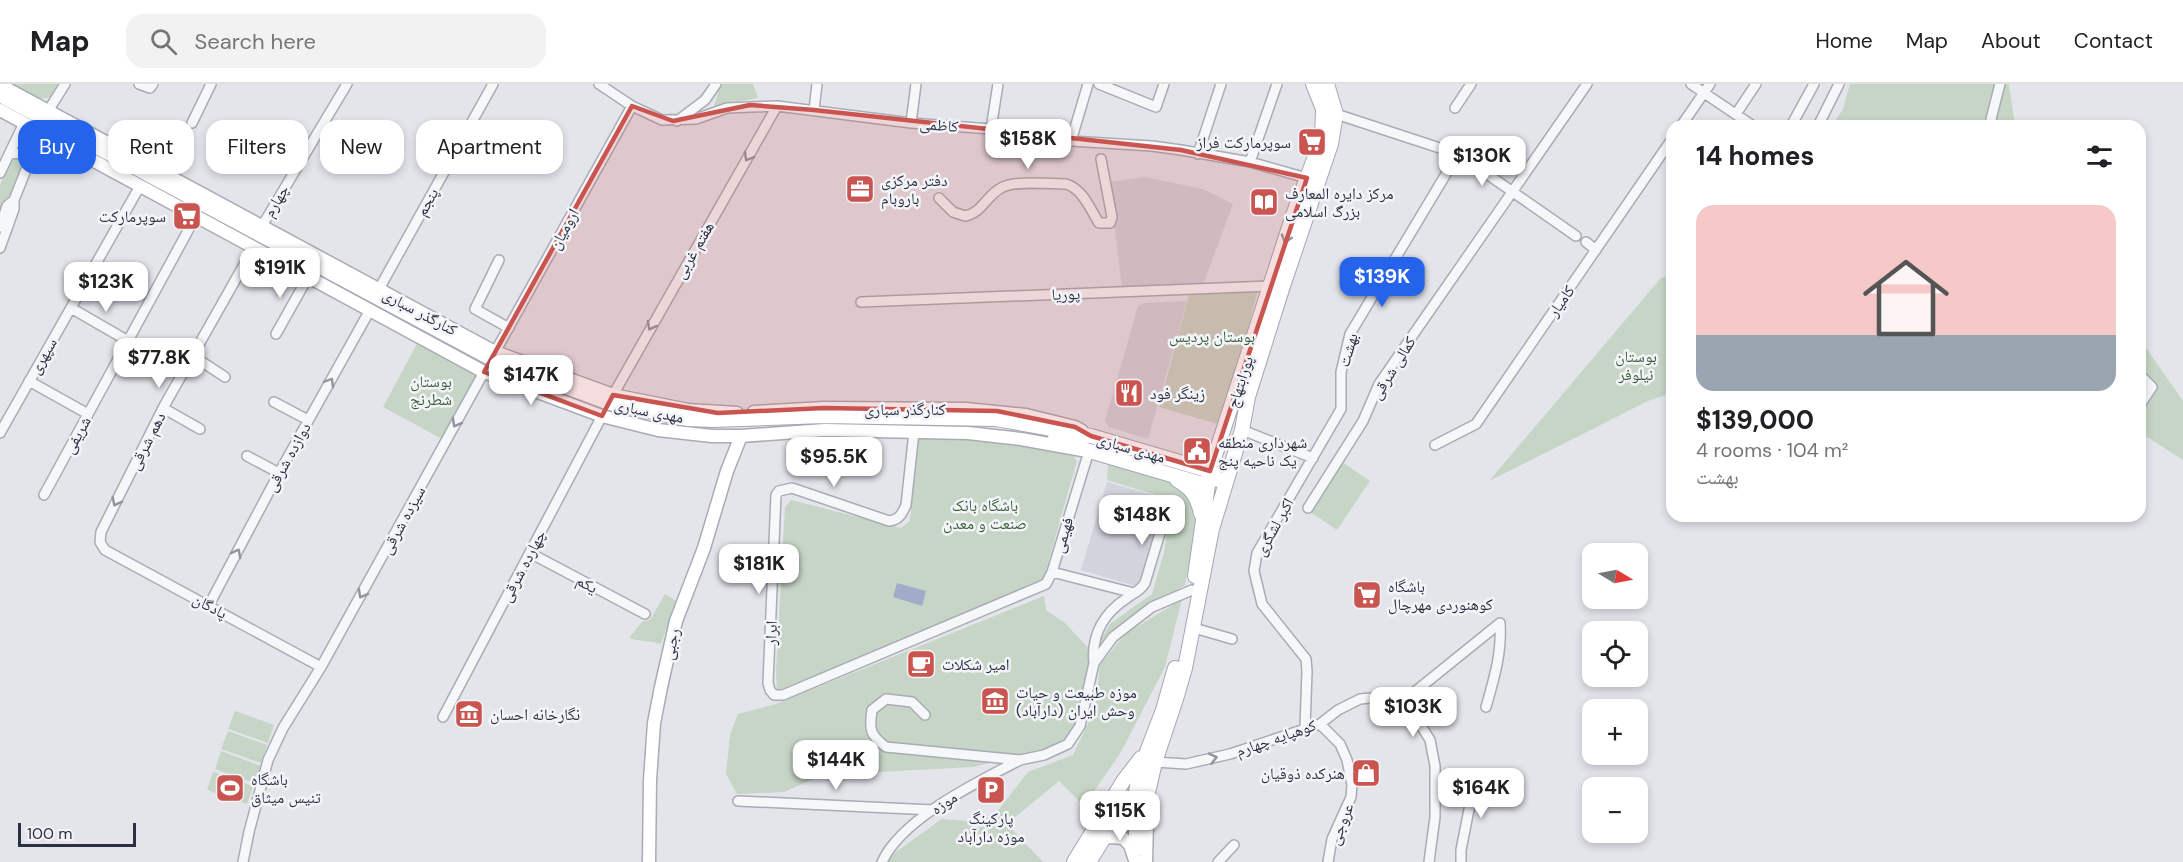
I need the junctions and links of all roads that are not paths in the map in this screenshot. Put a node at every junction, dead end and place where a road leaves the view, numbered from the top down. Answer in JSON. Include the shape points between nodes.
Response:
{"nodes":[{"id":1,"x":65,"y":84,"type":"edge"},
{"id":2,"x":139,"y":84,"type":"edge"},
{"id":3,"x":153,"y":84,"type":"edge"},
{"id":4,"x":211,"y":84,"type":"edge"},
{"id":5,"x":347,"y":84,"type":"edge"},
{"id":6,"x":493,"y":84,"type":"edge"},
{"id":7,"x":599,"y":84,"type":"edge"},
{"id":8,"x":716,"y":84,"type":"edge"},
{"id":9,"x":817,"y":84,"type":"edge"},
{"id":10,"x":916,"y":84,"type":"edge"},
{"id":11,"x":998,"y":84,"type":"edge"},
{"id":12,"x":1088,"y":84,"type":"edge"},
{"id":13,"x":1099,"y":84,"type":"edge"},
{"id":14,"x":1164,"y":84,"type":"edge"},
{"id":15,"x":1221,"y":84,"type":"edge"},
{"id":16,"x":1276,"y":84,"type":"edge"},
{"id":17,"x":1313,"y":84,"type":"edge"},
{"id":18,"x":1328,"y":84,"type":"edge"},
{"id":19,"x":1471,"y":84,"type":"edge"},
{"id":20,"x":1587,"y":84,"type":"edge"},
{"id":21,"x":1691,"y":84,"type":"edge"},
{"id":22,"x":1710,"y":84,"type":"edge"},
{"id":23,"x":1756,"y":84,"type":"edge"},
{"id":24,"x":1814,"y":84,"type":"edge"},
{"id":25,"x":1839,"y":84,"type":"edge"},
{"id":26,"x":2000,"y":84,"type":"edge"},
{"id":27,"x":0,"y":85,"type":"edge"},
{"id":28,"x":1704,"y":93,"type":"junction"},
{"id":29,"x":0,"y":95,"type":"edge"},
{"id":30,"x":0,"y":102,"type":"edge"},
{"id":31,"x":632,"y":106,"type":"junction"},
{"id":32,"x":777,"y":106,"type":"junction"},
{"id":33,"x":1455,"y":108,"type":"dead end"},
{"id":34,"x":0,"y":110,"type":"edge"},
{"id":35,"x":814,"y":110,"type":"junction"},
{"id":36,"x":1336,"y":114,"type":"junction"},
{"id":37,"x":1736,"y":114,"type":"junction"},
{"id":38,"x":27,"y":117,"type":"junction"},
{"id":39,"x":38,"y":120,"type":"edge"},
{"id":40,"x":43,"y":120,"type":"edge"},
{"id":41,"x":46,"y":120,"type":"edge"},
{"id":42,"x":193,"y":120,"type":"edge"},
{"id":43,"x":1685,"y":120,"type":"edge"},
{"id":44,"x":1744,"y":120,"type":"edge"},
{"id":45,"x":1794,"y":120,"type":"edge"},
{"id":46,"x":1821,"y":120,"type":"edge"},
{"id":47,"x":1991,"y":120,"type":"edge"},
{"id":48,"x":677,"y":121,"type":"junction"},
{"id":49,"x":911,"y":123,"type":"junction"},
{"id":50,"x":991,"y":129,"type":"junction"},
{"id":51,"x":1071,"y":141,"type":"junction"},
{"id":52,"x":96,"y":146,"type":"edge"},
{"id":53,"x":1666,"y":148,"type":"edge"},
{"id":54,"x":96,"y":150,"type":"edge"},
{"id":55,"x":18,"y":153,"type":"edge"},
{"id":56,"x":9,"y":154,"type":"junction"},
{"id":57,"x":1197,"y":154,"type":"junction"},
{"id":58,"x":96,"y":156,"type":"edge"},
{"id":59,"x":1101,"y":159,"type":"dead end"},
{"id":60,"x":1467,"y":160,"type":"dead end"},
{"id":61,"x":1250,"y":162,"type":"junction"},
{"id":62,"x":0,"y":173,"type":"edge"},
{"id":63,"x":24,"y":174,"type":"edge"},
{"id":64,"x":1308,"y":178,"type":"junction"},
{"id":65,"x":140,"y":186,"type":"junction"},
{"id":66,"x":1512,"y":190,"type":"junction"},
{"id":67,"x":939,"y":198,"type":"dead end"},
{"id":68,"x":14,"y":200,"type":"junction"},
{"id":69,"x":196,"y":216,"type":"junction"},
{"id":70,"x":1300,"y":217,"type":"junction"},
{"id":71,"x":0,"y":226,"type":"edge"},
{"id":72,"x":262,"y":226,"type":"junction"},
{"id":73,"x":1576,"y":236,"type":"dead end"},
{"id":74,"x":1586,"y":242,"type":"dead end"},
{"id":75,"x":254,"y":247,"type":"junction"},
{"id":76,"x":0,"y":248,"type":"edge"},
{"id":77,"x":1596,"y":250,"type":"junction"},
{"id":78,"x":499,"y":260,"type":"dead end"},
{"id":79,"x":308,"y":276,"type":"junction"},
{"id":80,"x":1276,"y":288,"type":"junction"},
{"id":81,"x":379,"y":289,"type":"junction"},
{"id":82,"x":861,"y":302,"type":"dead end"},
{"id":83,"x":71,"y":308,"type":"junction"},
{"id":84,"x":370,"y":310,"type":"junction"},
{"id":85,"x":509,"y":328,"type":"junction"},
{"id":86,"x":276,"y":334,"type":"dead end"},
{"id":87,"x":128,"y":341,"type":"junction"},
{"id":88,"x":193,"y":356,"type":"junction"},
{"id":89,"x":490,"y":362,"type":"junction"},
{"id":90,"x":225,"y":378,"type":"dead end"},
{"id":91,"x":29,"y":381,"type":"junction"},
{"id":92,"x":2146,"y":381,"type":"edge"},
{"id":93,"x":2146,"y":396,"type":"edge"},
{"id":94,"x":1248,"y":397,"type":"junction"},
{"id":95,"x":274,"y":402,"type":"dead end"},
{"id":96,"x":607,"y":406,"type":"junction"},
{"id":97,"x":163,"y":408,"type":"junction"},
{"id":98,"x":88,"y":414,"type":"junction"},
{"id":99,"x":309,"y":420,"type":"junction"},
{"id":100,"x":200,"y":429,"type":"dead end"},
{"id":101,"x":1242,"y":430,"type":"junction"},
{"id":102,"x":914,"y":432,"type":"junction"},
{"id":103,"x":0,"y":433,"type":"edge"},
{"id":104,"x":741,"y":436,"type":"junction"},
{"id":105,"x":1435,"y":445,"type":"dead end"},
{"id":106,"x":1138,"y":450,"type":"junction"},
{"id":107,"x":1087,"y":451,"type":"junction"},
{"id":108,"x":247,"y":456,"type":"dead end"},
{"id":109,"x":1313,"y":459,"type":"junction"},
{"id":110,"x":1134,"y":464,"type":"junction"},
{"id":111,"x":279,"y":472,"type":"junction"},
{"id":112,"x":1168,"y":474,"type":"junction"},
{"id":113,"x":1211,"y":479,"type":"junction"},
{"id":114,"x":44,"y":495,"type":"dead end"},
{"id":115,"x":1308,"y":508,"type":"dead end"},
{"id":116,"x":1166,"y":513,"type":"dead end"},
{"id":117,"x":1208,"y":526,"type":"junction"},
{"id":118,"x":100,"y":542,"type":"joint"},
{"id":119,"x":530,"y":553,"type":"junction"},
{"id":120,"x":1052,"y":572,"type":"junction"},
{"id":121,"x":1046,"y":584,"type":"joint"},
{"id":122,"x":1192,"y":590,"type":"junction"},
{"id":123,"x":1134,"y":593,"type":"junction"},
{"id":124,"x":209,"y":605,"type":"junction"},
{"id":125,"x":645,"y":614,"type":"dead end"},
{"id":126,"x":1194,"y":628,"type":"junction"},
{"id":127,"x":1232,"y":639,"type":"dead end"},
{"id":128,"x":1094,"y":663,"type":"junction"},
{"id":129,"x":321,"y":667,"type":"junction"},
{"id":130,"x":1401,"y":703,"type":"junction"},
{"id":131,"x":1486,"y":707,"type":"dead end"},
{"id":132,"x":925,"y":715,"type":"dead end"},
{"id":133,"x":443,"y":717,"type":"dead end"},
{"id":134,"x":1320,"y":724,"type":"junction"},
{"id":135,"x":1305,"y":728,"type":"junction"},
{"id":136,"x":1153,"y":750,"type":"junction"},
{"id":137,"x":1020,"y":760,"type":"junction"},
{"id":138,"x":1155,"y":762,"type":"junction"},
{"id":139,"x":1476,"y":774,"type":"dead end"},
{"id":140,"x":738,"y":801,"type":"dead end"},
{"id":141,"x":933,"y":810,"type":"junction"},
{"id":142,"x":1141,"y":821,"type":"junction"},
{"id":143,"x":1103,"y":839,"type":"junction"},
{"id":144,"x":1086,"y":844,"type":"junction"},
{"id":145,"x":1234,"y":845,"type":"dead end"},
{"id":146,"x":1139,"y":861,"type":"edge"},
{"id":147,"x":243,"y":862,"type":"edge"},
{"id":148,"x":649,"y":862,"type":"edge"},
{"id":149,"x":882,"y":862,"type":"edge"},
{"id":150,"x":1074,"y":862,"type":"edge"},
{"id":151,"x":1089,"y":862,"type":"edge"},
{"id":152,"x":1218,"y":862,"type":"edge"},
{"id":153,"x":1328,"y":862,"type":"edge"},
{"id":154,"x":1429,"y":862,"type":"edge"},
{"id":155,"x":1461,"y":862,"type":"edge"}],
"edges":[{"from":1,"to":41,"type":"street"},
{"from":2,"to":3,"type":"street","via":[[150,88]]},
{"from":4,"to":42,"type":"street"},
{"from":5,"to":72,"type":"street","name":"چهارم"},
{"from":6,"to":81,"type":"street","name":"پنجم"},
{"from":7,"to":31,"type":"street"},
{"from":8,"to":48,"type":"street","via":[[705,100]]},
{"from":9,"to":35,"type":"street"},
{"from":10,"to":49,"type":"street"},
{"from":11,"to":50,"type":"street"},
{"from":12,"to":51,"type":"street"},
{"from":13,"to":14,"type":"street","via":[[1155,107]]},
{"from":15,"to":57,"type":"street"},
{"from":16,"to":61,"type":"street"},
{"from":17,"to":64,"type":"main road","name":"پورابتهاج","via":[[1324,122]]},
{"from":18,"to":36,"type":"main road","name":"پورابتهاج"},
{"from":19,"to":33,"type":"street"},
{"from":20,"to":66,"type":"street","name":"کمالی شرقی"},
{"from":21,"to":28,"type":"street"},
{"from":22,"to":28,"type":"street"},
{"from":23,"to":37,"type":"street"},
{"from":24,"to":45,"type":"street"},
{"from":25,"to":46,"type":"street"},
{"from":26,"to":47,"type":"street"},
{"from":27,"to":40,"type":"main road","name":"کنارگذر سباری"},
{"from":28,"to":37,"type":"street"},
{"from":28,"to":43,"type":"street"},
{"from":29,"to":38,"type":"main road","name":"مهدی سباری"},
{"from":30,"to":38,"type":"main road","name":"مهدی سباری"},
{"from":31,"to":48,"type":"street","via":[[662,120]]},
{"from":31,"to":85,"type":"street","name":"ارومیان"},
{"from":32,"to":35,"type":"street","name":"کاظمی"},
{"from":32,"to":48,"type":"street","name":"کاظمی","via":[[727,108]]},
{"from":32,"to":96,"type":"street","name":"هفتم غربی","one_way":true},
{"from":34,"to":38,"type":"main road"},
{"from":35,"to":49,"type":"street","name":"کاظمی"},
{"from":36,"to":70,"type":"main road","name":"پورابتهاج","via":[[1331,144]]},
{"from":36,"to":109,"type":"street","name":"بهشت","via":[[1458,154],[1350,334],[1341,372],[1341,409]]},
{"from":37,"to":44,"type":"street"},
{"from":38,"to":39,"type":"main road","name":"مهدی سباری"},
{"from":38,"to":56,"type":"street"},
{"from":49,"to":50,"type":"street","name":"کاظمی"},
{"from":50,"to":51,"type":"street","name":"کاظمی"},
{"from":51,"to":57,"type":"street","name":"کاظمی","via":[[1152,146]]},
{"from":52,"to":72,"type":"main road","name":"کنارگذر سباری"},
{"from":53,"to":77,"type":"street","name":"کامیار"},
{"from":54,"to":89,"type":"main road","name":"مهدی سباری"},
{"from":55,"to":56,"type":"street"},
{"from":56,"to":62,"type":"street"},
{"from":57,"to":61,"type":"street","name":"کاظمی"},
{"from":58,"to":65,"type":"main road","name":"کنارگذر سباری"},
{"from":59,"to":67,"type":"street","via":[[1112,217],[1107,224],[1099,223],[1080,192],[1066,184],[1007,185],[979,211],[964,216],[953,212]]},
{"from":60,"to":66,"type":"street"},
{"from":61,"to":64,"type":"street","name":"کاظمی"},
{"from":63,"to":68,"type":"street"},
{"from":64,"to":70,"type":"main road","name":"پورابتهاج"},
{"from":65,"to":69,"type":"main road","name":"کنارگذر سباری"},
{"from":65,"to":83,"type":"street","name":"سپهری"},
{"from":66,"to":73,"type":"street"},
{"from":66,"to":115,"type":"street","name":"کمالی شرقی","via":[[1379,384],[1363,421]]},
{"from":68,"to":71,"type":"street"},
{"from":68,"to":76,"type":"street"},
{"from":69,"to":75,"type":"main road","name":"کنارگذر سباری"},
{"from":69,"to":87,"type":"street","name":"شریفی"},
{"from":70,"to":80,"type":"main road","name":"پورابتهاج"},
{"from":72,"to":81,"type":"main road","name":"کنارگذر سباری"},
{"from":74,"to":77,"type":"street"},
{"from":75,"to":79,"type":"main road","name":"کنارگذر سباری"},
{"from":75,"to":88,"type":"street","name":"دهم شرقی"},
{"from":77,"to":105,"type":"street","name":"کامیار","via":[[1476,424]]},
{"from":78,"to":85,"type":"street","via":[[475,309]]},
{"from":79,"to":84,"type":"main road","name":"کنارگذر سباری"},
{"from":79,"to":86,"type":"street"},
{"from":80,"to":82,"type":"street","name":"پوریا"},
{"from":80,"to":94,"type":"main road","name":"پورابتهاج"},
{"from":80,"to":113,"type":"main road","name":"پورابتهاج"},
{"from":81,"to":89,"type":"main road","name":"کنارگذر سباری"},
{"from":83,"to":87,"type":"street"},
{"from":83,"to":91,"type":"street","name":"سپهری"},
{"from":84,"to":89,"type":"main road","name":"کنارگذر سباری"},
{"from":99,"to":84,"type":"street","name":"دوازده شرقی","one_way":true},
{"from":85,"to":89,"type":"street","name":"ارومیان"},
{"from":87,"to":98,"type":"street","name":"شریفی"},
{"from":88,"to":90,"type":"street"},
{"from":88,"to":97,"type":"street","name":"دهم شرقی"},
{"from":89,"to":96,"type":"main road","name":"مهدی سباری"},
{"from":89,"to":129,"type":"street","name":"سیزده شرقی","one_way":true},
{"from":91,"to":98,"type":"street"},
{"from":91,"to":103,"type":"street","name":"سپهری"},
{"from":92,"to":93,"type":"street","via":[[2152,387]]},
{"from":94,"to":101,"type":"main road","name":"پورابتهاج"},
{"from":94,"to":113,"type":"main road"},
{"from":95,"to":99,"type":"street"},
{"from":96,"to":104,"type":"main road","name":"کنارگذر سباری","via":[[629,424],[676,433]]},
{"from":96,"to":106,"type":"main road","name":"مهدی سباری","via":[[738,421],[824,416],[969,417],[1024,423]]},
{"from":96,"to":107,"type":"main road","via":[[687,426],[713,428],[824,423],[987,426],[1070,442]]},
{"from":96,"to":119,"type":"street","name":"چهارده شرقی"},
{"from":97,"to":100,"type":"street"},
{"from":97,"to":118,"type":"street","name":"دهم شرقی","one_way":true,"via":[[101,532]]},
{"from":98,"to":114,"type":"street","name":"شریفی"},
{"from":99,"to":111,"type":"street","name":"دوازده شرقی"},
{"from":101,"to":109,"type":"street"},
{"from":101,"to":117,"type":"main road","name":"پورابتهاج"},
{"from":102,"to":104,"type":"main road","name":"کنارگذر سباری","via":[[825,430]]},
{"from":102,"to":107,"type":"main road","name":"کنارگذر سباری","via":[[995,435]]},
{"from":102,"to":121,"type":"street","name":"ابرار","via":[[906,505],[902,515],[894,520],[792,488],[776,495],[770,690],[774,695],[783,695]]},
{"from":104,"to":148,"type":"main road","name":"رجبی","via":[[676,621],[661,687],[650,780]]},
{"from":106,"to":110,"type":"main road"},
{"from":106,"to":113,"type":"main road","name":"مهدی سباری"},
{"from":107,"to":110,"type":"main road"},
{"from":107,"to":120,"type":"street","name":"فهیمی"},
{"from":108,"to":111,"type":"street"},
{"from":109,"to":135,"type":"street","name":"اکبر لشگری","via":[[1257,553],[1254,572],[1262,604],[1306,659]]},
{"from":110,"to":112,"type":"main road"},
{"from":124,"to":111,"type":"street","name":"دوازده شرقی","one_way":true},
{"from":112,"to":113,"type":"main road"},
{"from":112,"to":117,"type":"main road","via":[[1197,497]]},
{"from":113,"to":117,"type":"main road","via":[[1213,504]]},
{"from":116,"to":123,"type":"street","via":[[1145,583]]},
{"from":117,"to":122,"type":"main road","name":"پورابتهاج"},
{"from":117,"to":126,"type":"main road","name":"پورابتهاج"},
{"from":118,"to":124,"type":"street","name":"پادگان","via":[[105,550]]},
{"from":119,"to":125,"type":"street","name":"یکم"},
{"from":119,"to":133,"type":"street","name":"چهارده شرقی"},
{"from":120,"to":121,"type":"street","name":"فهیمی"},
{"from":120,"to":123,"type":"street"},
{"from":122,"to":128,"type":"street","via":[[1152,607],[1113,637]]},
{"from":122,"to":136,"type":"main road","name":"پورابتهاج"},
{"from":123,"to":128,"type":"street","via":[[1101,622],[1093,651]]},
{"from":124,"to":129,"type":"street","name":"پادگان"},
{"from":126,"to":127,"type":"street"},
{"from":126,"to":136,"type":"main road","name":"پورابتهاج","via":[[1176,699]]},
{"from":128,"to":137,"type":"street","via":[[1080,726],[1068,744]]},
{"from":129,"to":147,"type":"street","name":"سیزده شرقی","via":[[268,760]]},
{"from":130,"to":131,"type":"street","via":[[1500,623],[1501,644]]},
{"from":130,"to":134,"type":"street","name":"کوهپایه چهارم","via":[[1381,697],[1360,699]]},
{"from":130,"to":154,"type":"street","via":[[1430,740],[1435,766],[1435,816]]},
{"from":132,"to":137,"type":"street","via":[[912,702],[886,699],[872,710],[870,726],[874,738],[886,747]]},
{"from":134,"to":135,"type":"street","name":"کوهپایه چهارم"},
{"from":134,"to":153,"type":"street","name":"عروجی","via":[[1340,744],[1352,785],[1351,797],[1332,839]]},
{"from":138,"to":135,"type":"street","name":"کوهپایه چهارم","one_way":true,"via":[[1186,764],[1230,754]]},
{"from":136,"to":138,"type":"main road","name":"پورابتهاج"},
{"from":136,"to":142,"type":"main road","name":"پورابتهاج","via":[[1136,792]]},
{"from":136,"to":144,"type":"main road","via":[[1124,780]]},
{"from":137,"to":141,"type":"street","name":"موزه","via":[[942,801]]},
{"from":138,"to":142,"type":"main road","name":"پورابتهاج"},
{"from":139,"to":155,"type":"street"},
{"from":140,"to":141,"type":"street"},
{"from":141,"to":149,"type":"street","name":"موزه","via":[[900,836]]},
{"from":142,"to":143,"type":"main road","via":[[1114,827]]},
{"from":142,"to":144,"type":"main road","via":[[1114,818]]},
{"from":142,"to":146,"type":"main road","name":"پورابتهاج"},
{"from":143,"to":146,"type":"main road","via":[[1123,838]]},
{"from":143,"to":151,"type":"main road"},
{"from":144,"to":150,"type":"main road"},
{"from":145,"to":152,"type":"street"}]}
